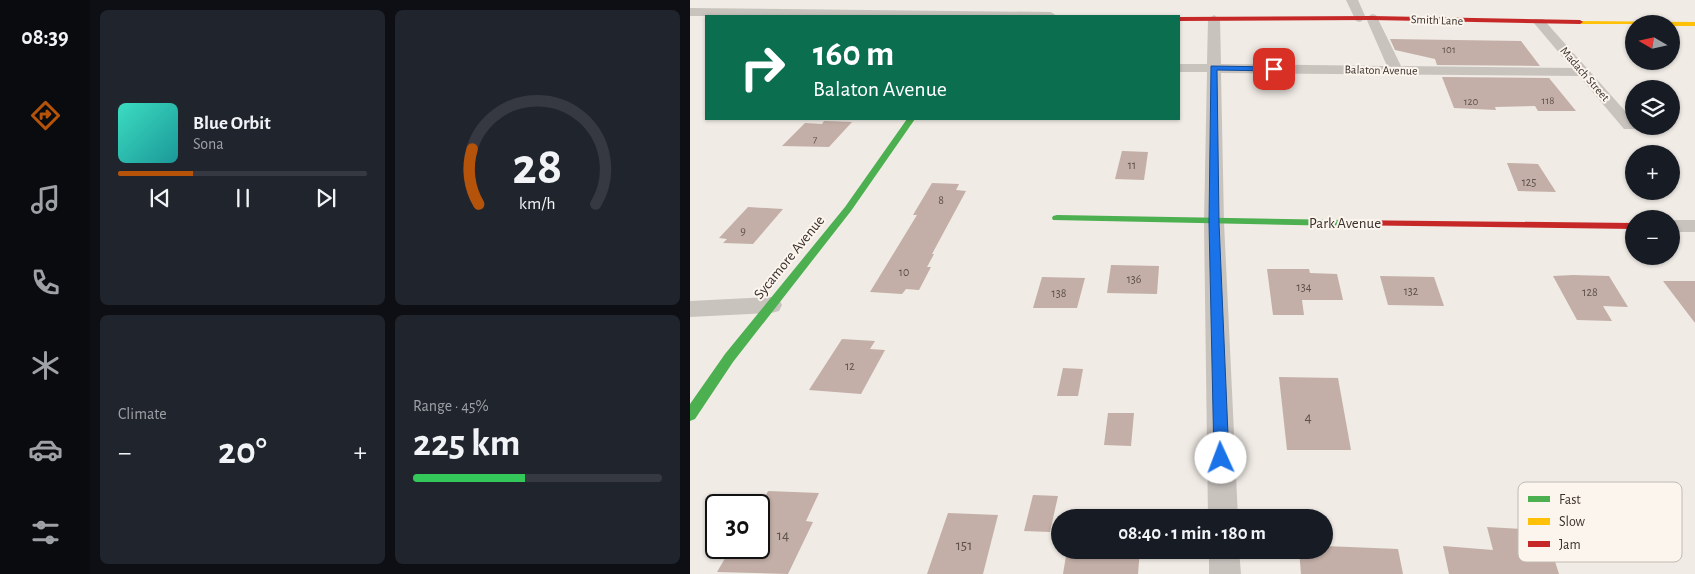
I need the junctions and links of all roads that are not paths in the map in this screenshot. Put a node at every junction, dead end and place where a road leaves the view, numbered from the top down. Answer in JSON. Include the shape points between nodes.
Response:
{"nodes":[{"id":1,"x":1352,"y":0,"type":"edge"},
{"id":2,"x":690,"y":12,"type":"edge"},
{"id":3,"x":1050,"y":13,"type":"edge"},
{"id":4,"x":981,"y":15,"type":"edge"},
{"id":5,"x":1214,"y":18,"type":"junction"},
{"id":6,"x":1366,"y":18,"type":"junction"},
{"id":7,"x":1180,"y":19,"type":"edge"},
{"id":8,"x":1539,"y":22,"type":"junction"},
{"id":9,"x":1695,"y":24,"type":"edge"},
{"id":10,"x":1180,"y":68,"type":"edge"},
{"id":11,"x":1214,"y":68,"type":"junction"},
{"id":12,"x":1394,"y":71,"type":"junction"},
{"id":13,"x":1582,"y":72,"type":"junction"},
{"id":14,"x":910,"y":120,"type":"edge"},
{"id":15,"x":1625,"y":120,"type":"edge"},
{"id":16,"x":1057,"y":218,"type":"dead end"},
{"id":17,"x":1214,"y":222,"type":"junction"},
{"id":18,"x":1625,"y":226,"type":"edge"},
{"id":19,"x":1680,"y":226,"type":"edge"},
{"id":20,"x":1695,"y":226,"type":"edge"},
{"id":21,"x":771,"y":306,"type":"junction"},
{"id":22,"x":690,"y":309,"type":"edge"},
{"id":23,"x":690,"y":414,"type":"edge"},
{"id":24,"x":1223,"y":509,"type":"edge"},
{"id":25,"x":1224,"y":559,"type":"edge"},
{"id":26,"x":1225,"y":574,"type":"edge"}],
"edges":[{"from":1,"to":6,"type":"street"},
{"from":2,"to":4,"type":"street"},
{"from":3,"to":4,"type":"street"},
{"from":5,"to":6,"type":"street","name":"Smith Lane"},
{"from":5,"to":7,"type":"street","name":"Smith Lane"},
{"from":5,"to":11,"type":"street"},
{"from":6,"to":8,"type":"street","name":"Smith Lane"},
{"from":6,"to":12,"type":"street","via":[[1394,64]]},
{"from":8,"to":9,"type":"street","name":"Smith Lane"},
{"from":8,"to":13,"type":"street","name":"Madach Street"},
{"from":10,"to":11,"type":"street","name":"Balaton Avenue"},
{"from":11,"to":12,"type":"street","name":"Balaton Avenue"},
{"from":11,"to":17,"type":"street"},
{"from":12,"to":13,"type":"street","name":"Balaton Avenue"},
{"from":13,"to":15,"type":"street","name":"Madach Street"},
{"from":14,"to":21,"type":"street","name":"Sycamore Avenue","via":[[848,209]]},
{"from":16,"to":17,"type":"street","name":"Park Avenue"},
{"from":17,"to":18,"type":"street","name":"Park Avenue"},
{"from":17,"to":24,"type":"street"},
{"from":19,"to":20,"type":"street"},
{"from":21,"to":22,"type":"street"},
{"from":21,"to":23,"type":"street","name":"Sycamore Avenue"},
{"from":25,"to":26,"type":"street"}]}
